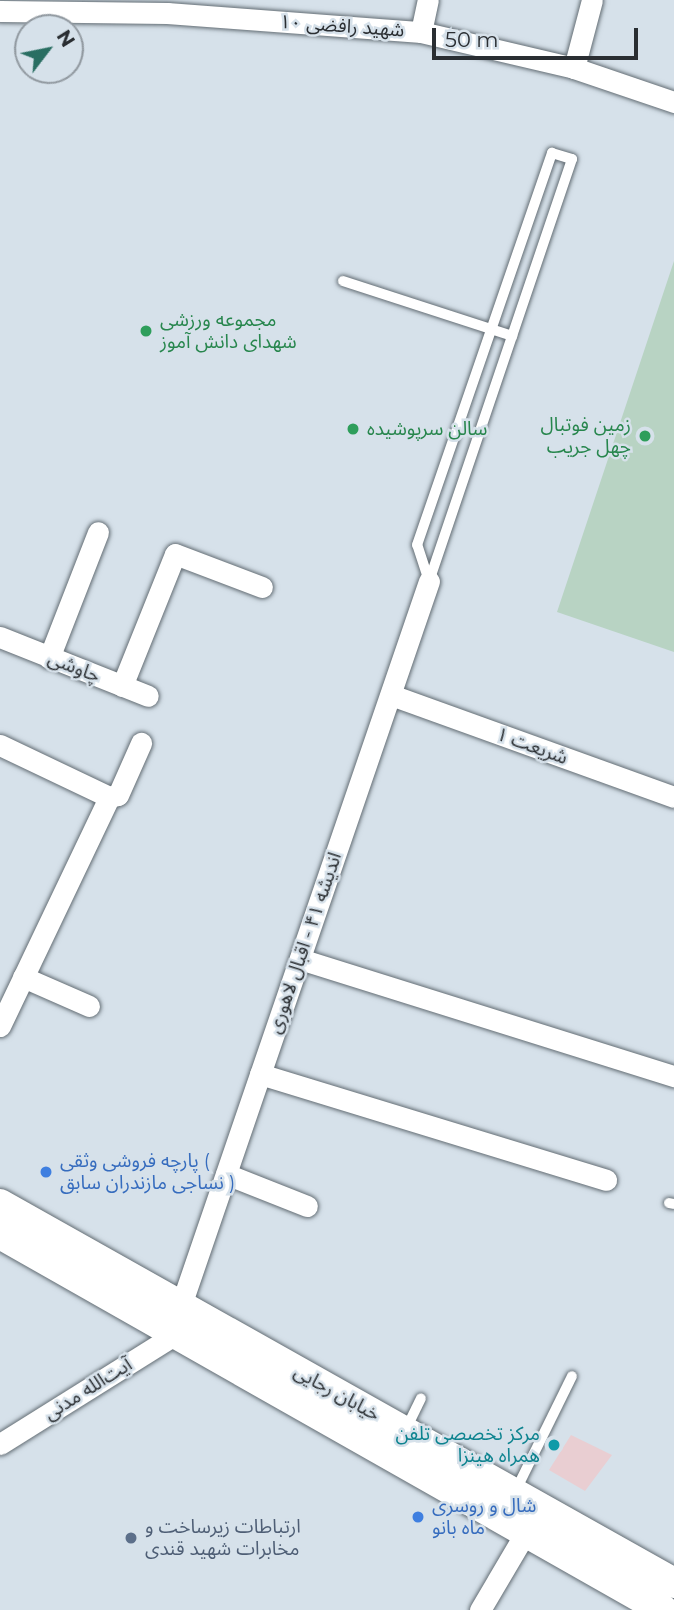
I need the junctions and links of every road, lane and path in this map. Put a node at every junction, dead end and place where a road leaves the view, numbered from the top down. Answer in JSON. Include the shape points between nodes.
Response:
{"nodes":[{"id":1,"x":428,"y":0,"type":"edge"},
{"id":2,"x":592,"y":0,"type":"edge"},
{"id":3,"x":0,"y":11,"type":"edge"},
{"id":4,"x":421,"y":32,"type":"junction"},
{"id":5,"x":574,"y":68,"type":"junction"},
{"id":6,"x":674,"y":102,"type":"edge"},
{"id":7,"x":343,"y":281,"type":"dead end"},
{"id":8,"x":491,"y":330,"type":"junction"},
{"id":9,"x":512,"y":336,"type":"junction"},
{"id":10,"x":98,"y":532,"type":"dead end"},
{"id":11,"x":429,"y":581,"type":"junction"},
{"id":12,"x":262,"y":587,"type":"dead end"},
{"id":13,"x":0,"y":637,"type":"edge"},
{"id":14,"x":49,"y":658,"type":"junction"},
{"id":15,"x":122,"y":686,"type":"junction"},
{"id":16,"x":391,"y":695,"type":"junction"},
{"id":17,"x":148,"y":696,"type":"dead end"},
{"id":18,"x":141,"y":743,"type":"dead end"},
{"id":19,"x":0,"y":746,"type":"edge"},
{"id":20,"x":109,"y":797,"type":"junction"},
{"id":21,"x":674,"y":797,"type":"edge"},
{"id":22,"x":300,"y":959,"type":"junction"},
{"id":23,"x":23,"y":977,"type":"junction"},
{"id":24,"x":89,"y":1006,"type":"dead end"},
{"id":25,"x":0,"y":1026,"type":"edge"},
{"id":26,"x":260,"y":1074,"type":"junction"},
{"id":27,"x":674,"y":1076,"type":"edge"},
{"id":28,"x":226,"y":1174,"type":"junction"},
{"id":29,"x":606,"y":1180,"type":"dead end"},
{"id":30,"x":0,"y":1204,"type":"edge"},
{"id":31,"x":307,"y":1206,"type":"dead end"},
{"id":32,"x":0,"y":1234,"type":"edge"},
{"id":33,"x":178,"y":1319,"type":"junction"},
{"id":34,"x":572,"y":1376,"type":"dead end"},
{"id":35,"x":421,"y":1398,"type":"dead end"},
{"id":36,"x":405,"y":1431,"type":"junction"},
{"id":37,"x":0,"y":1444,"type":"edge"},
{"id":38,"x":514,"y":1493,"type":"junction"},
{"id":39,"x":526,"y":1532,"type":"junction"},
{"id":40,"x":674,"y":1583,"type":"edge"},
{"id":41,"x":480,"y":1610,"type":"edge"},
{"id":42,"x":663,"y":1610,"type":"edge"}],
"edges":[{"from":1,"to":4,"type":"street"},
{"from":2,"to":5,"type":"street"},
{"from":3,"to":4,"type":"street","name":"شهید رافضی ۱۰","via":[[167,13]]},
{"from":4,"to":5,"type":"street","name":"شهید رافضی ۱۰"},
{"from":5,"to":6,"type":"street","name":"شهید رافضی ۱۰"},
{"from":7,"to":8,"type":"lane"},
{"from":8,"to":9,"type":"lane"},
{"from":8,"to":9,"type":"lane","via":[[552,153],[572,159]]},
{"from":8,"to":11,"type":"lane","via":[[417,545]]},
{"from":9,"to":11,"type":"lane"},
{"from":10,"to":14,"type":"street"},
{"from":11,"to":16,"type":"street","name":"اندیشه ۴۱ - اقبال لاهوری"},
{"from":12,"to":15,"type":"street","via":[[175,554]]},
{"from":13,"to":14,"type":"street","name":"چاوشی"},
{"from":14,"to":15,"type":"street","name":"چاوشی"},
{"from":15,"to":17,"type":"street","name":"چاوشی"},
{"from":16,"to":21,"type":"street","name":"شریعت ۱"},
{"from":16,"to":22,"type":"street","name":"اندیشه ۴۱ - اقبال لاهوری"},
{"from":18,"to":20,"type":"street","via":[[118,795]]},
{"from":19,"to":20,"type":"street"},
{"from":20,"to":23,"type":"street"},
{"from":22,"to":26,"type":"street","name":"اندیشه ۴۱ - اقبال لاهوری"},
{"from":22,"to":27,"type":"street"},
{"from":23,"to":24,"type":"street"},
{"from":23,"to":25,"type":"street"},
{"from":26,"to":28,"type":"street","name":"اندیشه ۴۱ - اقبال لاهوری"},
{"from":26,"to":29,"type":"street"},
{"from":28,"to":31,"type":"street"},
{"from":28,"to":33,"type":"street","name":"اندیشه ۴۱ - اقبال لاهوری"},
{"from":30,"to":33,"type":"main road","name":"خیابان رجایی"},
{"from":32,"to":33,"type":"main road","name":"خیابان رجایی"},
{"from":33,"to":36,"type":"main road","name":"خیابان رجایی"},
{"from":33,"to":37,"type":"street","name":"آیت‌الله مدنی"},
{"from":33,"to":39,"type":"main road","name":"خیابان رجایی"},
{"from":34,"to":38,"type":"lane"},
{"from":35,"to":36,"type":"lane"},
{"from":36,"to":38,"type":"main road","name":"خیابان رجایی"},
{"from":38,"to":40,"type":"main road","name":"خیابان رجایی"},
{"from":39,"to":41,"type":"street"},
{"from":39,"to":42,"type":"main road","name":"خیابان رجایی"}]}
